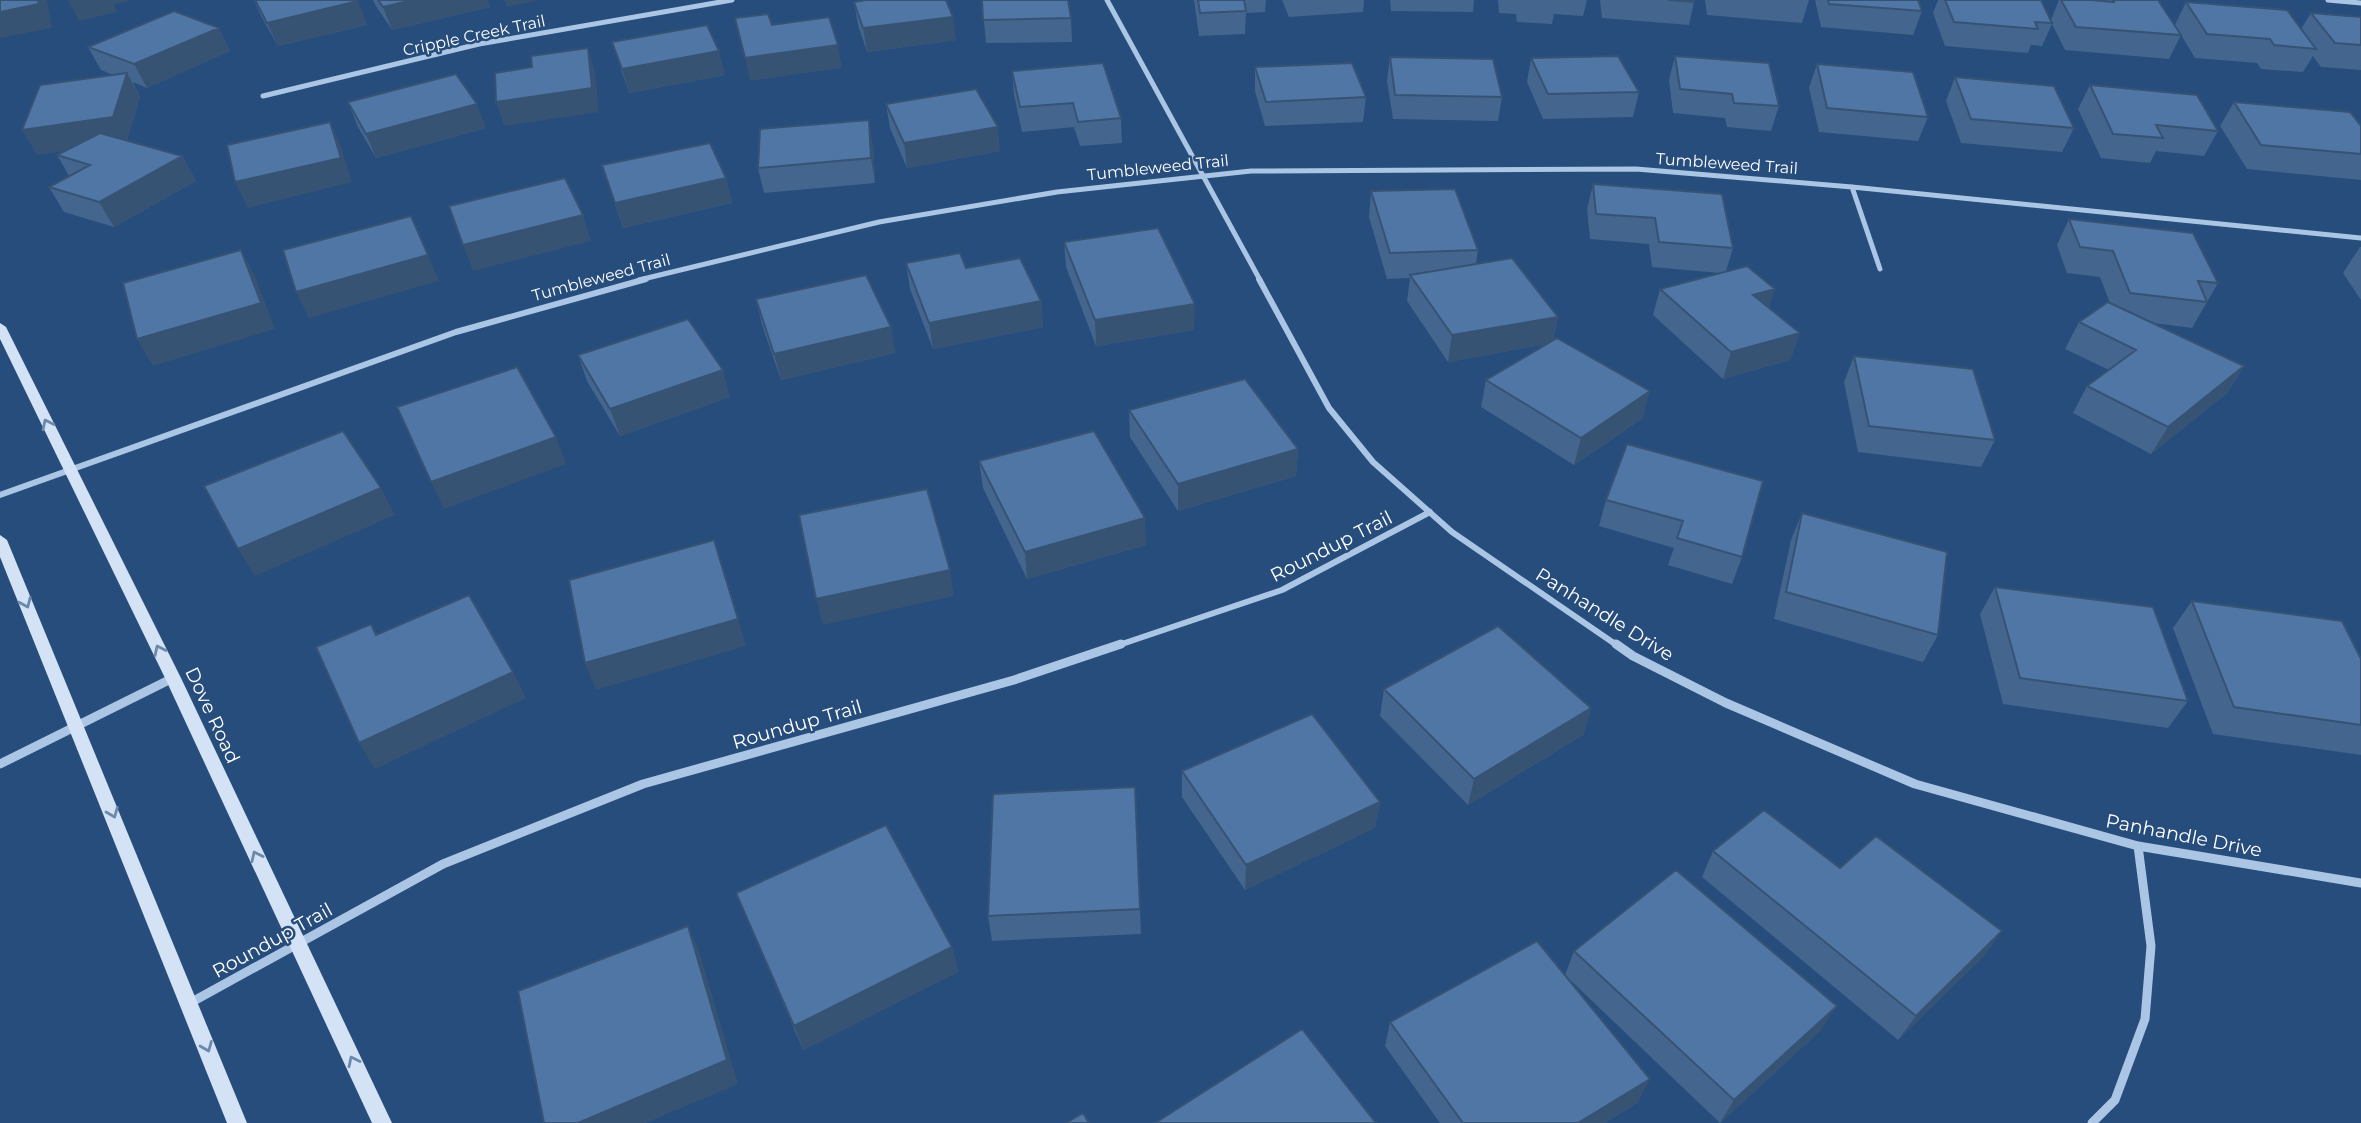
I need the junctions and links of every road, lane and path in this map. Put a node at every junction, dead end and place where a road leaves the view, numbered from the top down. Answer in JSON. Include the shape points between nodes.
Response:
{"nodes":[{"id":1,"x":732,"y":0,"type":"edge"},
{"id":2,"x":1107,"y":0,"type":"edge"},
{"id":3,"x":2328,"y":0,"type":"edge"},
{"id":4,"x":2361,"y":3,"type":"edge"},
{"id":5,"x":264,"y":96,"type":"dead end"},
{"id":6,"x":1201,"y":175,"type":"junction"},
{"id":7,"x":1852,"y":187,"type":"junction"},
{"id":8,"x":2361,"y":238,"type":"edge"},
{"id":9,"x":1880,"y":269,"type":"dead end"},
{"id":10,"x":0,"y":327,"type":"edge"},
{"id":11,"x":69,"y":468,"type":"junction"},
{"id":12,"x":0,"y":495,"type":"edge"},
{"id":13,"x":1430,"y":513,"type":"junction"},
{"id":14,"x":0,"y":540,"type":"edge"},
{"id":15,"x":173,"y":678,"type":"junction"},
{"id":16,"x":78,"y":725,"type":"junction"},
{"id":17,"x":0,"y":764,"type":"edge"},
{"id":18,"x":2138,"y":846,"type":"junction"},
{"id":19,"x":2361,"y":883,"type":"edge"},
{"id":20,"x":297,"y":944,"type":"junction"},
{"id":21,"x":189,"y":1003,"type":"junction"},
{"id":22,"x":237,"y":1123,"type":"edge"},
{"id":23,"x":382,"y":1123,"type":"edge"},
{"id":24,"x":2092,"y":1123,"type":"edge"}],
"edges":[{"from":1,"to":5,"type":"street","name":"Cripple Creek Trail","via":[[479,44]]},
{"from":2,"to":6,"type":"street","name":"Panhandle Drive"},
{"from":3,"to":4,"type":"street"},
{"from":6,"to":7,"type":"street","name":"Tumbleweed Trail","via":[[1636,169]]},
{"from":6,"to":11,"type":"street","name":"Tumbleweed Trail","via":[[1056,192],[879,222],[607,288],[456,332]]},
{"from":6,"to":13,"type":"street","name":"Panhandle Drive","via":[[1329,408],[1373,462]]},
{"from":7,"to":8,"type":"street","name":"Tumbleweed Trail"},
{"from":7,"to":9,"type":"street"},
{"from":11,"to":10,"type":"main road","name":"Dove Road","one_way":true},
{"from":11,"to":12,"type":"street","name":"Tumbleweed Trail"},
{"from":15,"to":11,"type":"main road","name":"Dove Road","one_way":true},
{"from":13,"to":18,"type":"street","name":"Panhandle Drive","via":[[1633,656],[1726,703],[1915,784]]},
{"from":13,"to":20,"type":"street","name":"Roundup Trail","via":[[1283,590],[1014,680],[643,784],[443,864]]},
{"from":14,"to":16,"type":"main road","one_way":true},
{"from":15,"to":16,"type":"street"},
{"from":20,"to":15,"type":"main road","name":"Dove Road","one_way":true},
{"from":16,"to":17,"type":"street"},
{"from":16,"to":21,"type":"main road","one_way":true},
{"from":18,"to":19,"type":"street","name":"Panhandle Drive"},
{"from":18,"to":24,"type":"street","via":[[2151,946],[2145,1019],[2115,1100]]},
{"from":20,"to":21,"type":"street","name":"Roundup Trail"},
{"from":23,"to":20,"type":"main road","name":"Dove Road","one_way":true},
{"from":21,"to":22,"type":"main road","one_way":true}]}
